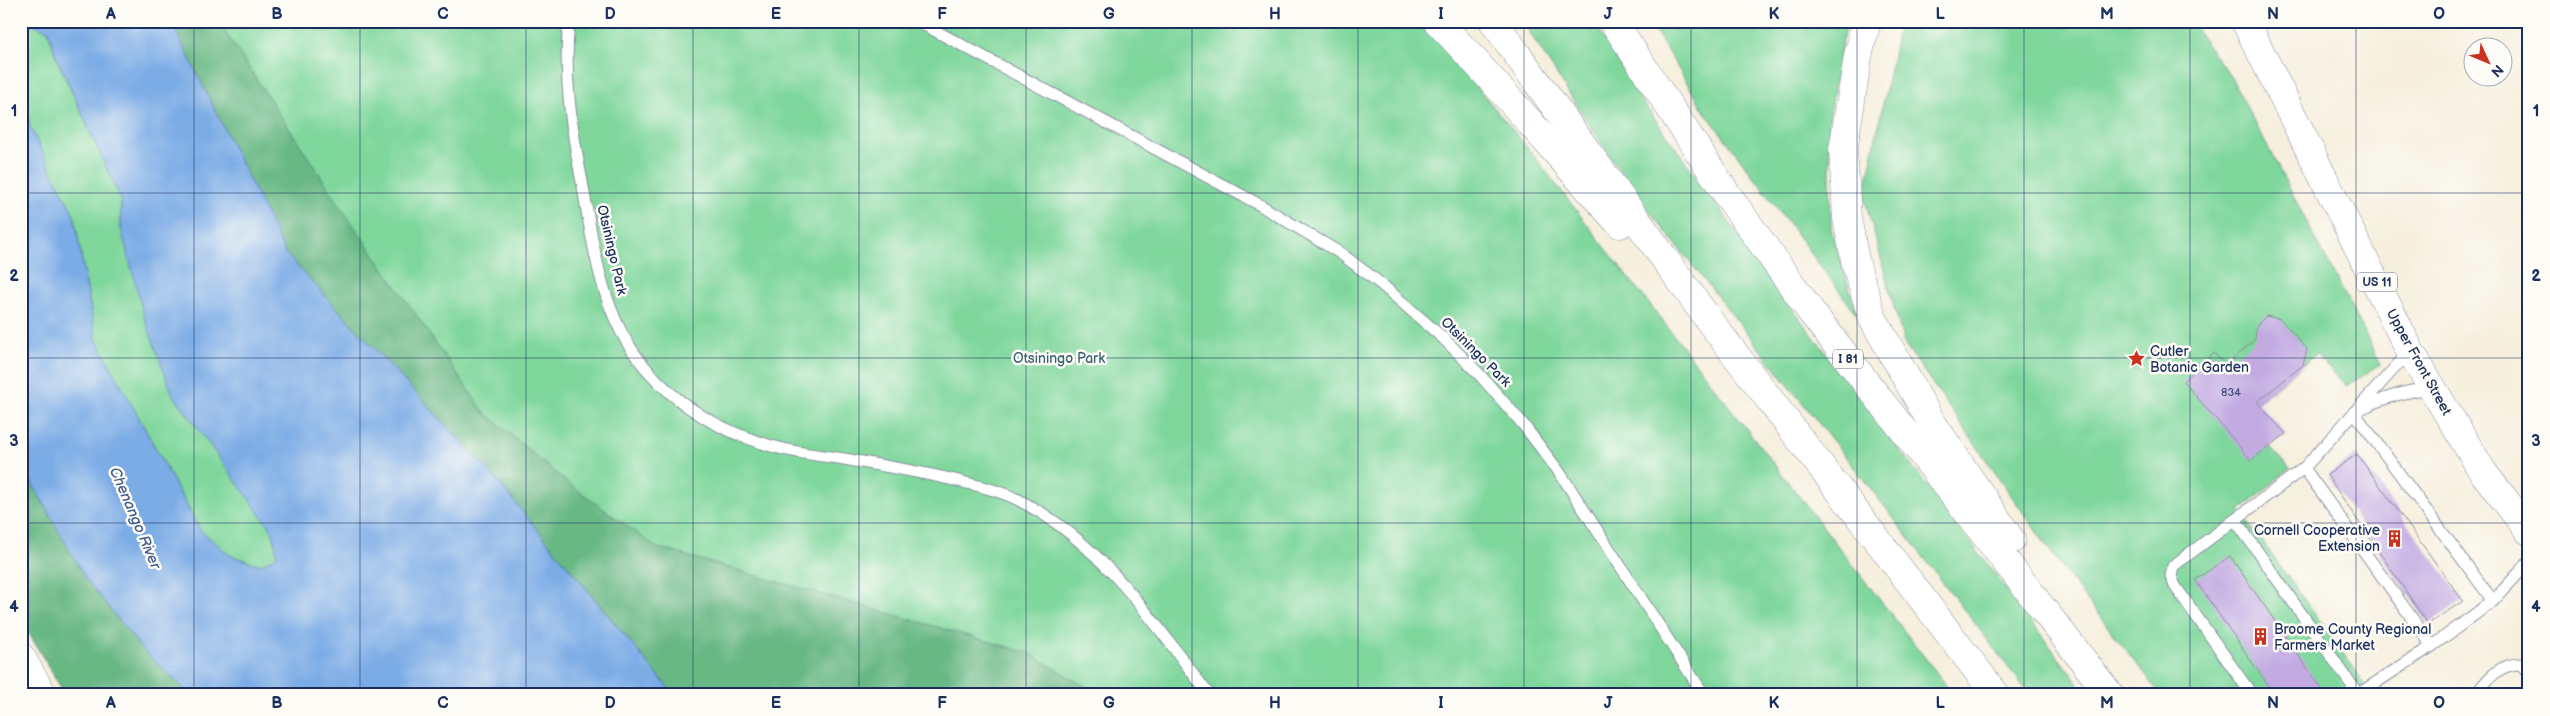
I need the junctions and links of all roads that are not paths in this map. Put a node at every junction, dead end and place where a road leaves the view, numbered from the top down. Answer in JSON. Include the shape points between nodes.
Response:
{"nodes":[{"id":1,"x":570,"y":21,"type":"edge"},
{"id":2,"x":917,"y":21,"type":"edge"},
{"id":3,"x":1437,"y":21,"type":"edge"},
{"id":4,"x":1493,"y":21,"type":"edge"},
{"id":5,"x":1613,"y":21,"type":"edge"},
{"id":6,"x":1867,"y":21,"type":"edge"},
{"id":7,"x":2245,"y":21,"type":"edge"},
{"id":8,"x":1711,"y":323,"type":"junction"},
{"id":9,"x":2410,"y":351,"type":"junction"},
{"id":10,"x":2433,"y":388,"type":"junction"},
{"id":11,"x":2354,"y":412,"type":"junction"},
{"id":12,"x":2304,"y":468,"type":"junction"},
{"id":13,"x":2236,"y":520,"type":"junction"},
{"id":14,"x":2529,"y":531,"type":"edge"},
{"id":15,"x":2529,"y":562,"type":"edge"},
{"id":16,"x":2493,"y":601,"type":"junction"},
{"id":17,"x":2432,"y":646,"type":"junction"},
{"id":18,"x":21,"y":657,"type":"edge"},
{"id":19,"x":2529,"y":671,"type":"edge"},
{"id":20,"x":2106,"y":689,"type":"edge"},
{"id":21,"x":2357,"y":694,"type":"edge"},
{"id":22,"x":43,"y":695,"type":"edge"},
{"id":23,"x":1209,"y":695,"type":"edge"},
{"id":24,"x":1704,"y":695,"type":"edge"},
{"id":25,"x":1996,"y":695,"type":"edge"},
{"id":26,"x":2252,"y":695,"type":"edge"},
{"id":27,"x":2475,"y":695,"type":"edge"}],
"edges":[{"from":1,"to":23,"type":"lane","name":"Otsiningo Park","via":[[567,71],[570,121],[597,264],[610,308],[644,368],[687,406],[717,426],[763,444],[921,472],[1001,492],[1028,504],[1076,539],[1124,586]]},
{"from":2,"to":24,"type":"lane","name":"Otsiningo Park","via":[[1260,206],[1340,253],[1381,284],[1467,362],[1522,422],[1560,473]]},
{"from":3,"to":8,"type":"main road","via":[[1497,83],[1562,160]]},
{"from":4,"to":8,"type":"main road"},
{"from":5,"to":20,"type":"main road","number":"I 81","via":[[1728,196],[1812,313]]},
{"from":6,"to":20,"type":"main road","via":[[1843,150],[1846,218],[1873,319],[1929,418],[2040,581]]},
{"from":7,"to":9,"type":"main road","name":"Upper Front Street","number":"US 11"},
{"from":8,"to":25,"type":"main road"},
{"from":9,"to":10,"type":"main road","name":"Upper Front Street","number":"US 11"},
{"from":9,"to":11,"type":"lane"},
{"from":10,"to":11,"type":"lane","via":[[2385,397]]},
{"from":10,"to":14,"type":"main road","name":"Upper Front Street","number":"US 11","via":[[2483,472]]},
{"from":11,"to":12,"type":"lane"},
{"from":11,"to":16,"type":"lane"},
{"from":12,"to":13,"type":"lane"},
{"from":12,"to":17,"type":"lane"},
{"from":13,"to":21,"type":"lane"},
{"from":13,"to":26,"type":"lane","via":[[2174,566],[2171,576]]},
{"from":15,"to":16,"type":"lane"},
{"from":16,"to":17,"type":"lane"},
{"from":17,"to":21,"type":"lane"},
{"from":18,"to":22,"type":"main road"},
{"from":19,"to":27,"type":"lane","via":[[2520,664],[2510,664],[2494,672]]}]}
